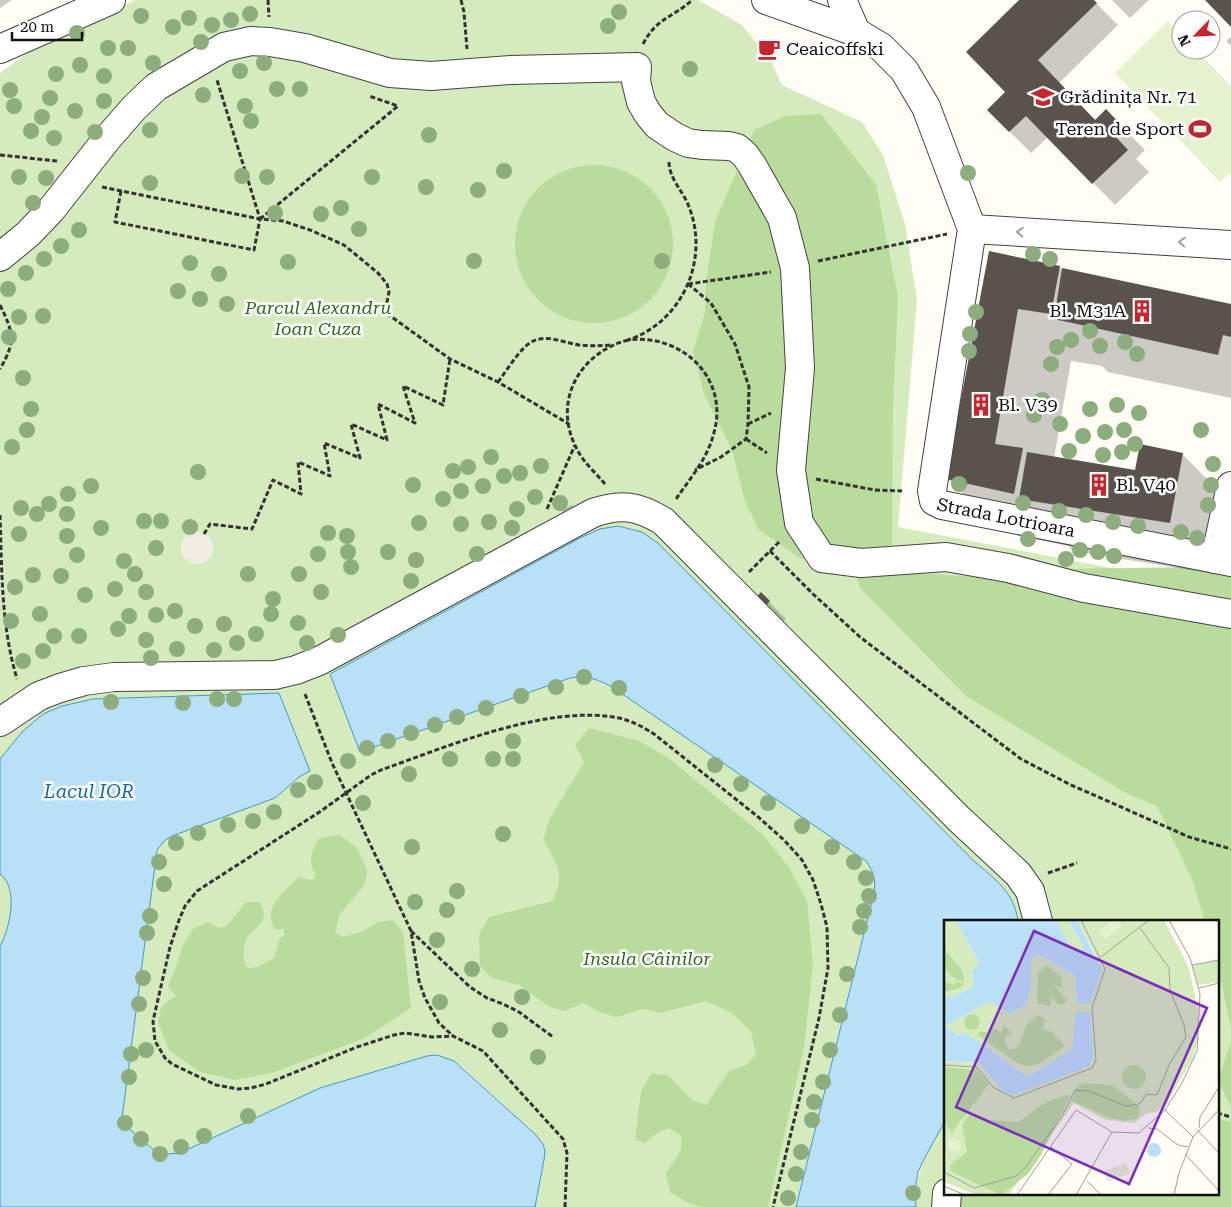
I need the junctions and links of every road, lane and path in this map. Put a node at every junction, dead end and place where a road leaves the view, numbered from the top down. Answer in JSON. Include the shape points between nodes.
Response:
{"nodes":[{"id":1,"x":111,"y":0,"type":"edge"},
{"id":2,"x":268,"y":0,"type":"edge"},
{"id":3,"x":461,"y":0,"type":"edge"},
{"id":4,"x":692,"y":0,"type":"edge"},
{"id":5,"x":766,"y":0,"type":"edge"},
{"id":6,"x":842,"y":0,"type":"edge"},
{"id":7,"x":269,"y":19,"type":"dead end"},
{"id":8,"x":856,"y":32,"type":"junction"},
{"id":9,"x":0,"y":50,"type":"edge"},
{"id":10,"x":637,"y":67,"type":"junction"},
{"id":11,"x":468,"y":72,"type":"junction"},
{"id":12,"x":216,"y":77,"type":"dead end"},
{"id":13,"x":363,"y":94,"type":"dead end"},
{"id":14,"x":674,"y":138,"type":"junction"},
{"id":15,"x":0,"y":155,"type":"edge"},
{"id":16,"x":88,"y":165,"type":"junction"},
{"id":17,"x":121,"y":191,"type":"junction"},
{"id":18,"x":260,"y":219,"type":"junction"},
{"id":19,"x":972,"y":229,"type":"junction"},
{"id":20,"x":1231,"y":245,"type":"edge"},
{"id":21,"x":0,"y":257,"type":"edge"},
{"id":22,"x":795,"y":268,"type":"junction"},
{"id":23,"x":688,"y":284,"type":"junction"},
{"id":24,"x":0,"y":305,"type":"edge"},
{"id":25,"x":628,"y":340,"type":"junction"},
{"id":26,"x":615,"y":344,"type":"junction"},
{"id":27,"x":450,"y":359,"type":"junction"},
{"id":28,"x":0,"y":369,"type":"edge"},
{"id":29,"x":498,"y":382,"type":"junction"},
{"id":30,"x":568,"y":424,"type":"junction"},
{"id":31,"x":575,"y":444,"type":"junction"},
{"id":32,"x":694,"y":471,"type":"junction"},
{"id":33,"x":598,"y":475,"type":"dead end"},
{"id":34,"x":809,"y":477,"type":"dead end"},
{"id":35,"x":1231,"y":486,"type":"edge"},
{"id":36,"x":902,"y":491,"type":"dead end"},
{"id":37,"x":0,"y":515,"type":"edge"},
{"id":38,"x":662,"y":521,"type":"junction"},
{"id":39,"x":204,"y":534,"type":"dead end"},
{"id":40,"x":531,"y":547,"type":"junction"},
{"id":41,"x":770,"y":551,"type":"dead end"},
{"id":42,"x":1223,"y":560,"type":"edge"},
{"id":43,"x":1231,"y":614,"type":"edge"},
{"id":44,"x":296,"y":670,"type":"junction"},
{"id":45,"x":27,"y":703,"type":"junction"},
{"id":46,"x":0,"y":722,"type":"edge"},
{"id":47,"x":346,"y":793,"type":"junction"},
{"id":48,"x":1231,"y":849,"type":"edge"},
{"id":49,"x":1038,"y":920,"type":"edge"},
{"id":50,"x":411,"y":931,"type":"junction"},
{"id":51,"x":453,"y":1036,"type":"junction"},
{"id":52,"x":553,"y":1038,"type":"dead end"},
{"id":53,"x":1218,"y":1113,"type":"edge"},
{"id":54,"x":1231,"y":1117,"type":"edge"},
{"id":55,"x":947,"y":1194,"type":"edge"},
{"id":56,"x":565,"y":1207,"type":"edge"},
{"id":57,"x":773,"y":1207,"type":"edge"},
{"id":58,"x":946,"y":1207,"type":"edge"}],
"edges":[{"from":1,"to":9,"type":"street"},
{"from":2,"to":7,"type":"path"},
{"from":3,"to":11,"type":"path"},
{"from":4,"to":10,"type":"path","via":[[664,18],[649,34]]},
{"from":5,"to":8,"type":"street","name":"Strada Lotrioara"},
{"from":6,"to":8,"type":"street"},
{"from":8,"to":19,"type":"street","name":"Strada Lotrioara","via":[[892,57],[916,88]]},
{"from":10,"to":11,"type":"street"},
{"from":10,"to":14,"type":"street","via":[[638,88],[645,108]]},
{"from":11,"to":16,"type":"street","via":[[431,76],[390,74],[305,48],[270,42],[251,41],[224,47],[156,87],[134,108]]},
{"from":12,"to":18,"type":"path"},
{"from":13,"to":18,"type":"path","via":[[398,106]]},
{"from":14,"to":22,"type":"street","via":[[695,144],[738,148],[745,155],[782,218]]},
{"from":14,"to":23,"type":"path","via":[[669,168],[690,208],[696,235],[694,264]]},
{"from":15,"to":16,"type":"path"},
{"from":16,"to":17,"type":"path","via":[[107,180],[100,187]]},
{"from":16,"to":21,"type":"street","via":[[51,210]]},
{"from":17,"to":18,"type":"path"},
{"from":17,"to":18,"type":"path","via":[[115,222],[254,250]]},
{"from":18,"to":27,"type":"path","via":[[283,221],[344,245],[387,284],[389,315]]},
{"from":20,"to":19,"type":"street","one_way":true},
{"from":19,"to":22,"type":"path"},
{"from":19,"to":42,"type":"street","name":"Strada Lotrioara","via":[[932,491],[934,501]]},
{"from":22,"to":23,"type":"path"},
{"from":22,"to":43,"type":"street","via":[[800,368],[791,470],[799,523],[822,558],[861,563],[946,557],[1008,568],[1084,588]]},
{"from":23,"to":25,"type":"path","via":[[664,318]]},
{"from":23,"to":32,"type":"path","via":[[711,303],[735,344],[749,387],[746,438],[721,457]]},
{"from":24,"to":28,"type":"path","via":[[12,342]]},
{"from":25,"to":26,"type":"path"},
{"from":25,"to":32,"type":"path","via":[[649,339],[676,347],[702,368],[710,383],[716,403],[716,424],[710,445]]},
{"from":26,"to":29,"type":"path","via":[[593,346],[539,339],[527,345]]},
{"from":26,"to":30,"type":"path","via":[[591,360],[578,376],[570,396]]},
{"from":27,"to":29,"type":"path"},
{"from":27,"to":39,"type":"path","via":[[443,405],[403,386],[415,423],[378,404],[387,440],[350,424],[360,458],[324,443],[330,476],[298,462],[302,494],[273,480],[252,529],[210,524]]},
{"from":29,"to":30,"type":"path"},
{"from":30,"to":31,"type":"path"},
{"from":31,"to":33,"type":"path","via":[[581,457]]},
{"from":31,"to":40,"type":"path"},
{"from":32,"to":38,"type":"path"},
{"from":34,"to":36,"type":"path","via":[[875,490]]},
{"from":35,"to":42,"type":"street"},
{"from":37,"to":45,"type":"path","via":[[4,621],[18,684]]},
{"from":38,"to":40,"type":"street","via":[[638,509],[614,506],[593,513]]},
{"from":38,"to":49,"type":"street","via":[[958,819],[1024,881]]},
{"from":40,"to":44,"type":"street","via":[[319,661]]},
{"from":41,"to":48,"type":"path","via":[[860,637],[1021,759],[1189,837]]},
{"from":44,"to":45,"type":"street","via":[[275,675],[114,677],[60,688]]},
{"from":44,"to":47,"type":"path"},
{"from":45,"to":46,"type":"street"},
{"from":47,"to":50,"type":"path"},
{"from":47,"to":51,"type":"path","via":[[198,891],[185,906],[170,947],[153,1021],[155,1041],[172,1064],[216,1085],[238,1089],[266,1084],[394,1035]]},
{"from":47,"to":57,"type":"path","via":[[381,770],[478,735],[564,717],[619,718],[654,734],[784,840],[802,860],[813,880],[822,904],[829,950],[819,1018]]},
{"from":50,"to":51,"type":"path","via":[[425,998],[439,1023]]},
{"from":50,"to":52,"type":"path","via":[[470,987],[519,1012]]},
{"from":51,"to":56,"type":"path","via":[[483,1051],[563,1139],[567,1153]]},
{"from":53,"to":54,"type":"path"},
{"from":55,"to":58,"type":"street"}]}
